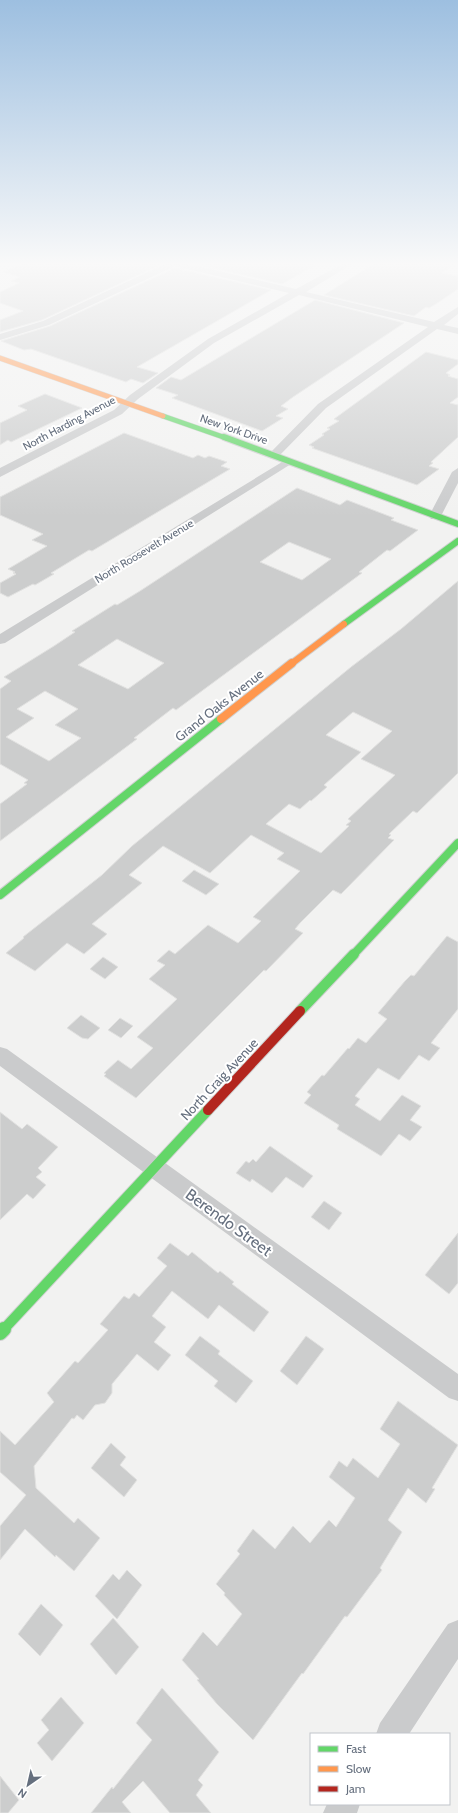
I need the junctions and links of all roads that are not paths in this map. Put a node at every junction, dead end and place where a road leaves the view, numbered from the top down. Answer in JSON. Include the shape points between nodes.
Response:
{"nodes":[{"id":1,"x":202,"y":348,"type":"edge"},
{"id":2,"x":404,"y":348,"type":"edge"},
{"id":3,"x":0,"y":358,"type":"edge"},
{"id":4,"x":128,"y":404,"type":"junction"},
{"id":5,"x":274,"y":455,"type":"junction"},
{"id":6,"x":287,"y":462,"type":"junction"},
{"id":7,"x":458,"y":472,"type":"edge"},
{"id":8,"x":0,"y":473,"type":"edge"},
{"id":9,"x":435,"y":516,"type":"junction"},
{"id":10,"x":458,"y":524,"type":"edge"},
{"id":11,"x":458,"y":541,"type":"edge"},
{"id":12,"x":0,"y":640,"type":"edge"},
{"id":13,"x":458,"y":843,"type":"edge"},
{"id":14,"x":0,"y":895,"type":"edge"},
{"id":15,"x":0,"y":1054,"type":"edge"},
{"id":16,"x":155,"y":1168,"type":"junction"},
{"id":17,"x":0,"y":1333,"type":"edge"},
{"id":18,"x":458,"y":1389,"type":"edge"},
{"id":19,"x":458,"y":1634,"type":"edge"},
{"id":20,"x":392,"y":1733,"type":"edge"}],
"edges":[{"from":1,"to":4,"type":"street","name":"North Harding Avenue"},
{"from":2,"to":5,"type":"street","via":[[322,406]]},
{"from":3,"to":4,"type":"street","name":"New York Drive"},
{"from":4,"to":5,"type":"street","name":"New York Drive"},
{"from":4,"to":8,"type":"street","name":"North Harding Avenue","via":[[118,412]]},
{"from":5,"to":6,"type":"street","name":"New York Drive"},
{"from":6,"to":9,"type":"street","name":"New York Drive"},
{"from":6,"to":12,"type":"street","name":"North Roosevelt Avenue"},
{"from":7,"to":9,"type":"street"},
{"from":9,"to":10,"type":"street","name":"New York Drive"},
{"from":11,"to":14,"type":"street","name":"Grand Oaks Avenue","via":[[308,650]]},
{"from":13,"to":16,"type":"street","name":"North Craig Avenue"},
{"from":15,"to":16,"type":"street","name":"Berendo Street"},
{"from":16,"to":17,"type":"street","name":"North Craig Avenue"},
{"from":16,"to":18,"type":"street","name":"Berendo Street"},
{"from":19,"to":20,"type":"street"}]}
